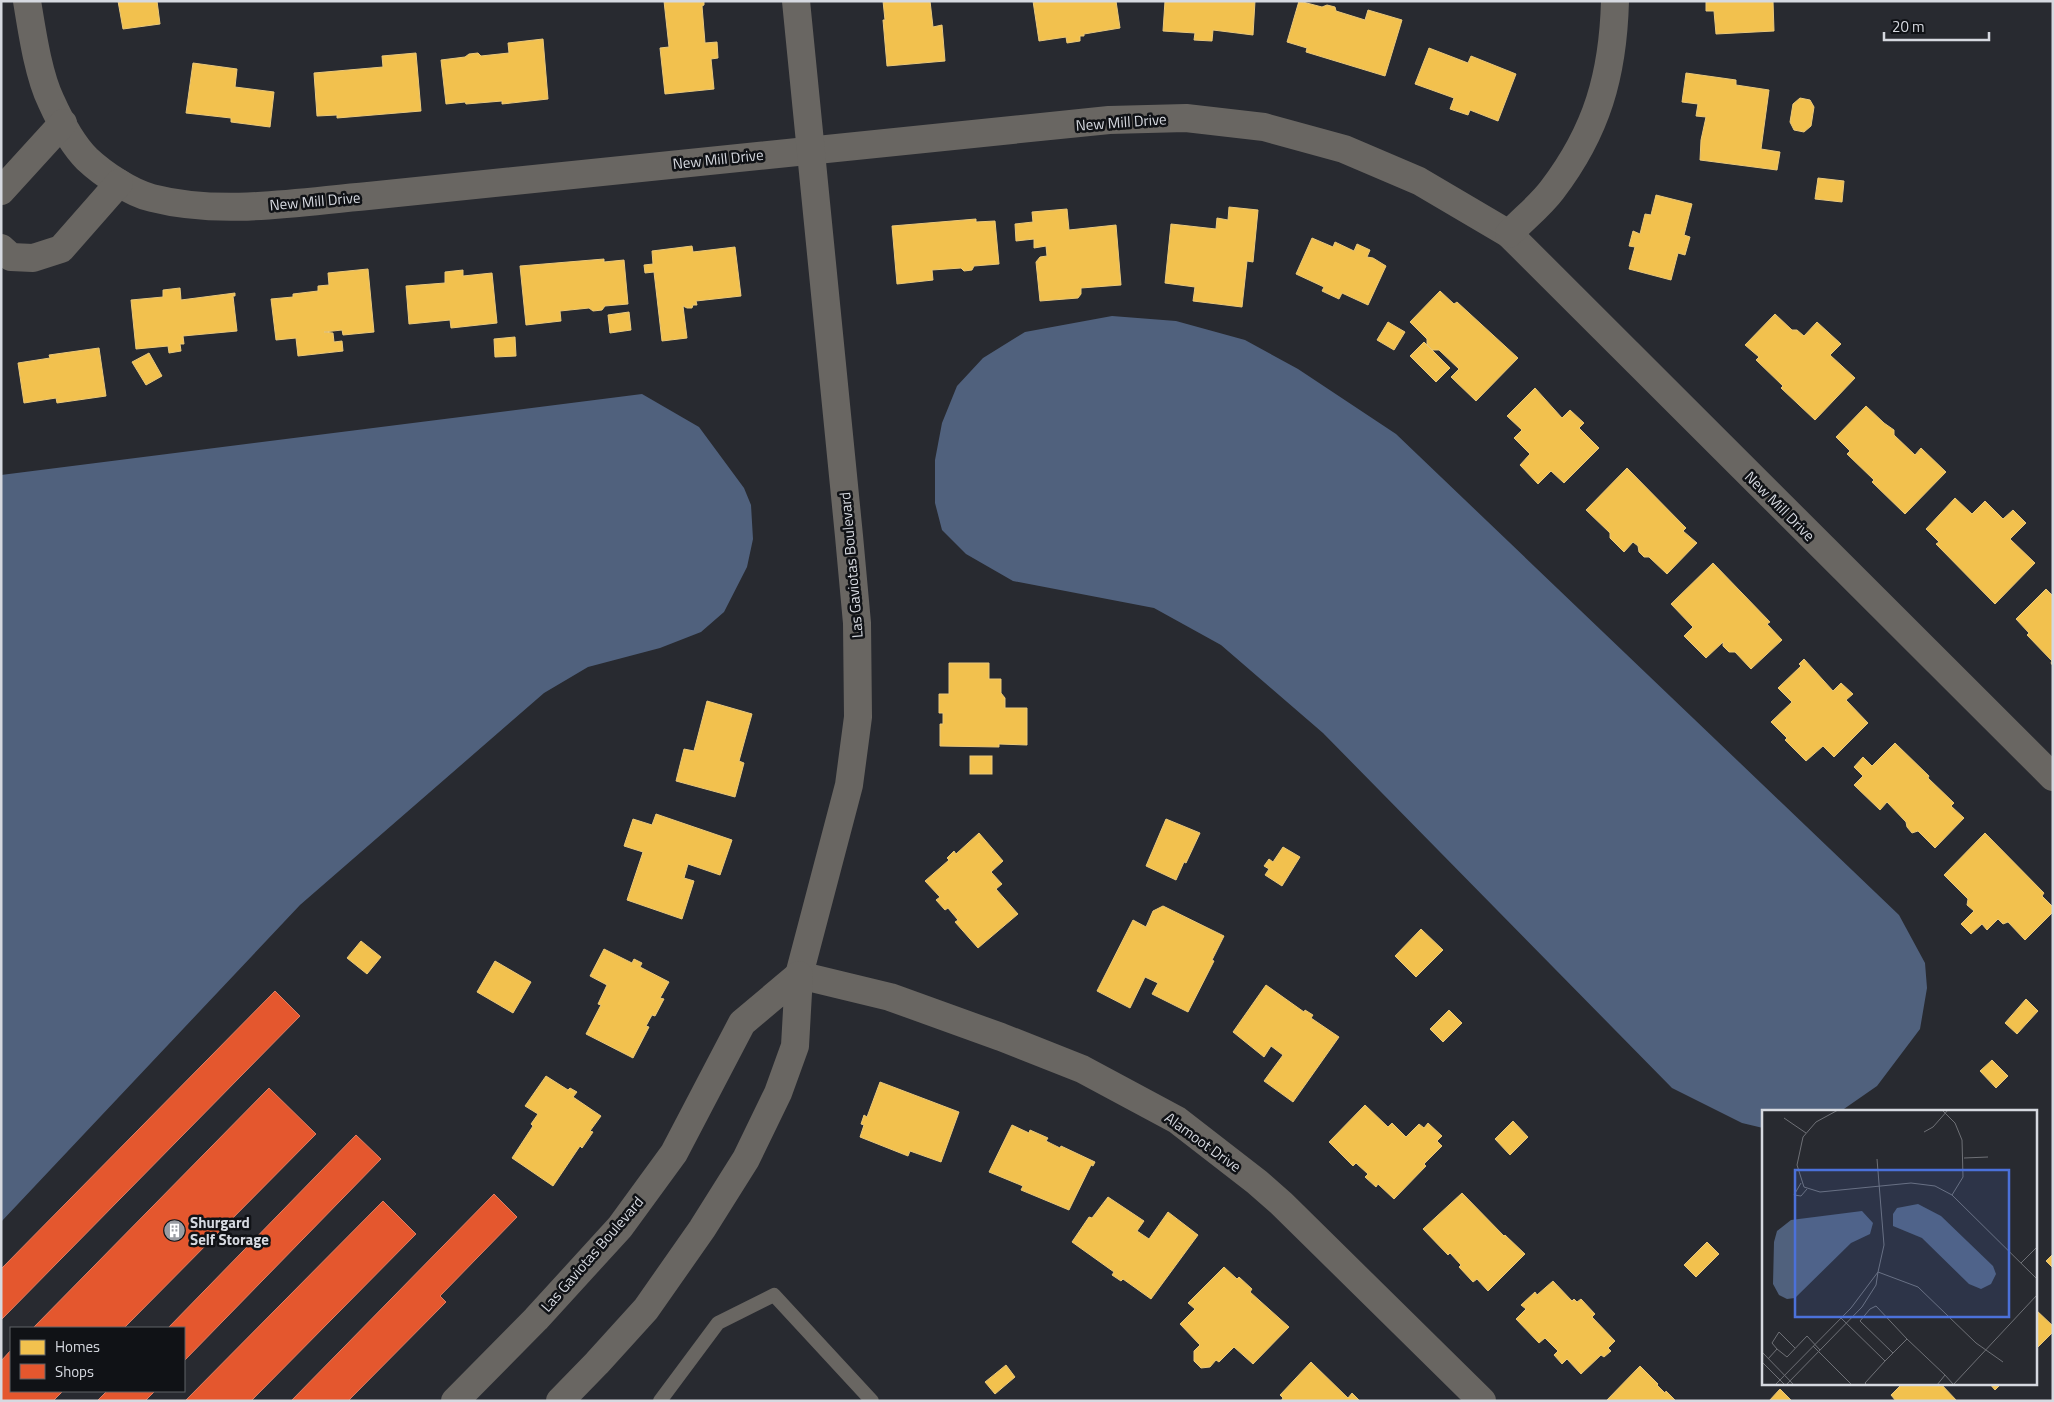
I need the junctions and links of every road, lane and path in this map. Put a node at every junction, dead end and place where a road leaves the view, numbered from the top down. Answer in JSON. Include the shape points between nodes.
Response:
{"nodes":[{"id":1,"x":27,"y":1,"type":"edge"},
{"id":2,"x":796,"y":1,"type":"edge"},
{"id":3,"x":1615,"y":1,"type":"edge"},
{"id":4,"x":63,"y":123,"type":"junction"},
{"id":5,"x":812,"y":150,"type":"junction"},
{"id":6,"x":119,"y":183,"type":"junction"},
{"id":7,"x":1,"y":191,"type":"edge"},
{"id":8,"x":1509,"y":234,"type":"junction"},
{"id":9,"x":1,"y":248,"type":"edge"},
{"id":10,"x":2053,"y":777,"type":"edge"},
{"id":11,"x":799,"y":975,"type":"junction"},
{"id":12,"x":455,"y":1401,"type":"edge"},
{"id":13,"x":560,"y":1401,"type":"edge"},
{"id":14,"x":660,"y":1401,"type":"edge"},
{"id":15,"x":872,"y":1401,"type":"edge"},
{"id":16,"x":1482,"y":1401,"type":"edge"}],
"edges":[{"from":1,"to":4,"type":"street","name":"New Mill Drive","via":[[35,47],[50,100]]},
{"from":2,"to":5,"type":"street","name":"Las Gaviotas Boulevard"},
{"from":3,"to":8,"type":"street","via":[[1610,65],[1595,119],[1583,144],[1551,191]]},
{"from":4,"to":6,"type":"street","name":"New Mill Drive","via":[[87,159]]},
{"from":4,"to":7,"type":"street"},
{"from":5,"to":6,"type":"street","name":"New Mill Drive","via":[[246,207],[190,205],[150,198]]},
{"from":5,"to":8,"type":"street","name":"New Mill Drive","via":[[1109,120],[1186,118],[1254,126],[1344,149],[1398,171]]},
{"from":5,"to":11,"type":"street","name":"Las Gaviotas Boulevard","via":[[857,623],[858,717],[850,785]]},
{"from":6,"to":9,"type":"street","via":[[61,249],[33,258],[11,257]]},
{"from":8,"to":10,"type":"street","name":"New Mill Drive"},
{"from":11,"to":12,"type":"street","name":"Las Gaviotas Boulevard","via":[[742,1023],[674,1153],[620,1227]]},
{"from":11,"to":13,"type":"street","name":"Las Gaviotas Boulevard","via":[[794,1046],[778,1093],[746,1159],[646,1309]]},
{"from":11,"to":16,"type":"street","name":"Alamoot Drive","via":[[890,996],[1001,1037],[1082,1069],[1177,1120],[1276,1199]]},
{"from":14,"to":15,"type":"lane","via":[[718,1323],[774,1295]]}]}
